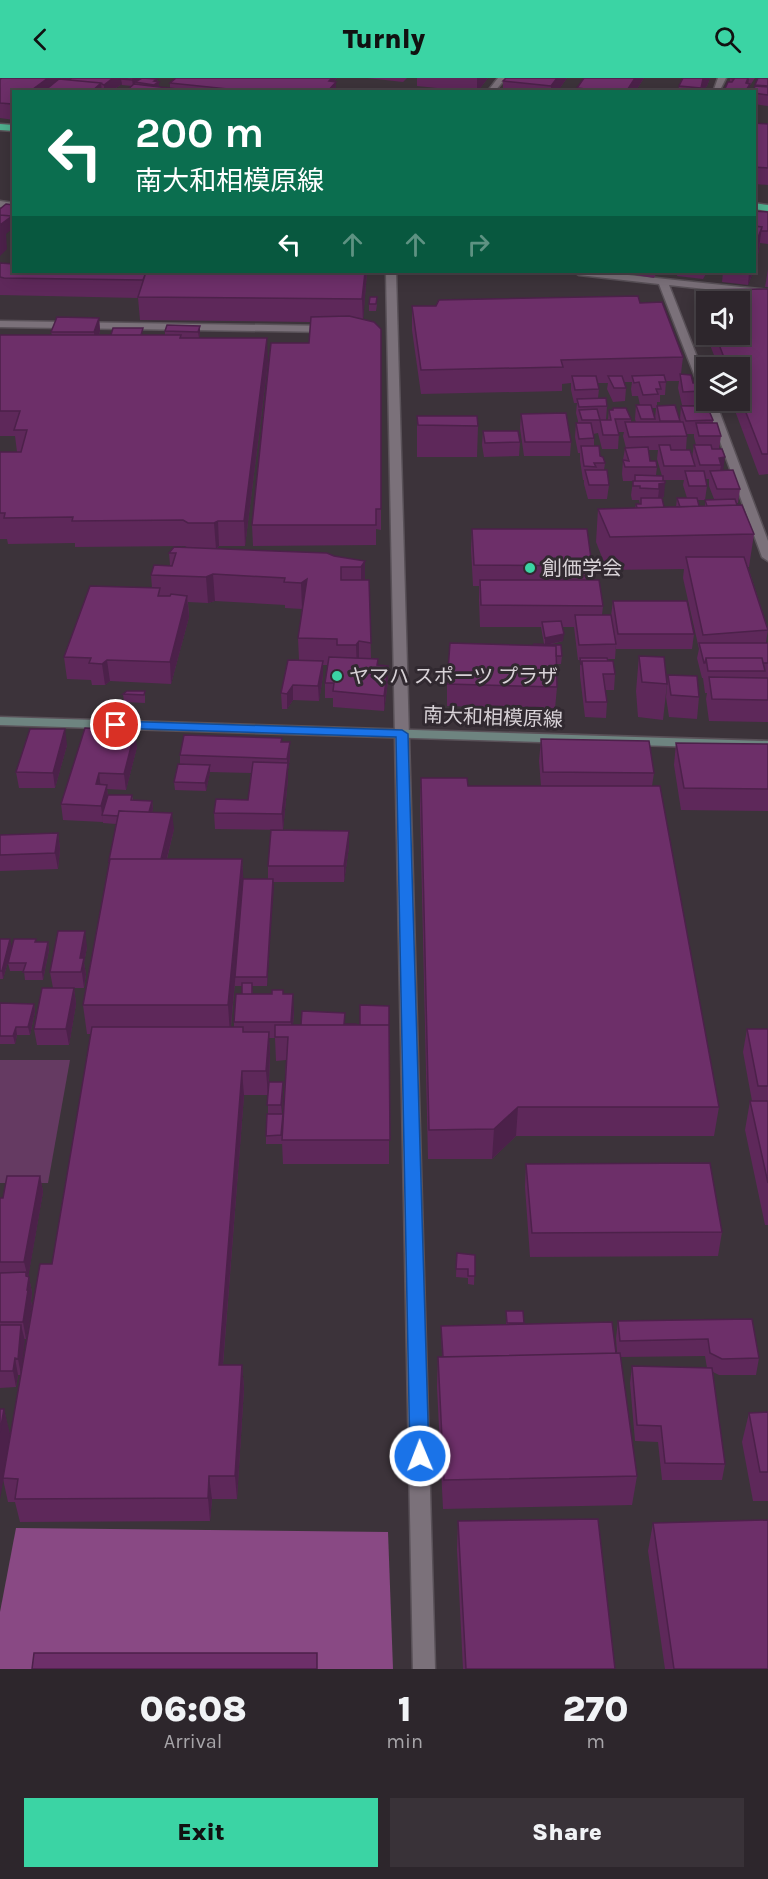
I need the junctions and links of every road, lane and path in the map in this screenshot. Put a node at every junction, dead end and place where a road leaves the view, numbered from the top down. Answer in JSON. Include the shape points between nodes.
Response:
{"nodes":[{"id":1,"x":502,"y":78,"type":"edge"},
{"id":2,"x":722,"y":78,"type":"edge"},
{"id":3,"x":492,"y":90,"type":"edge"},
{"id":4,"x":716,"y":90,"type":"dead end"},
{"id":5,"x":391,"y":273,"type":"edge"},
{"id":6,"x":588,"y":273,"type":"edge"},
{"id":7,"x":663,"y":281,"type":"junction"},
{"id":8,"x":768,"y":293,"type":"edge"},
{"id":9,"x":0,"y":324,"type":"edge"},
{"id":10,"x":345,"y":330,"type":"edge"},
{"id":11,"x":696,"y":366,"type":"edge"},
{"id":12,"x":714,"y":411,"type":"edge"},
{"id":13,"x":768,"y":557,"type":"edge"},
{"id":14,"x":0,"y":721,"type":"edge"},
{"id":15,"x":402,"y":734,"type":"junction"},
{"id":16,"x":768,"y":745,"type":"edge"},
{"id":17,"x":424,"y":1669,"type":"edge"}],
"edges":[{"from":1,"to":3,"type":"street"},
{"from":2,"to":4,"type":"street"},
{"from":5,"to":15,"type":"street","via":[[386,330]]},
{"from":6,"to":7,"type":"street"},
{"from":7,"to":8,"type":"street"},
{"from":7,"to":11,"type":"street"},
{"from":9,"to":10,"type":"street"},
{"from":12,"to":13,"type":"street"},
{"from":14,"to":15,"type":"street","name":"南大和相模原線"},
{"from":15,"to":16,"type":"street","name":"南大和相模原線"},
{"from":15,"to":17,"type":"street"}]}
